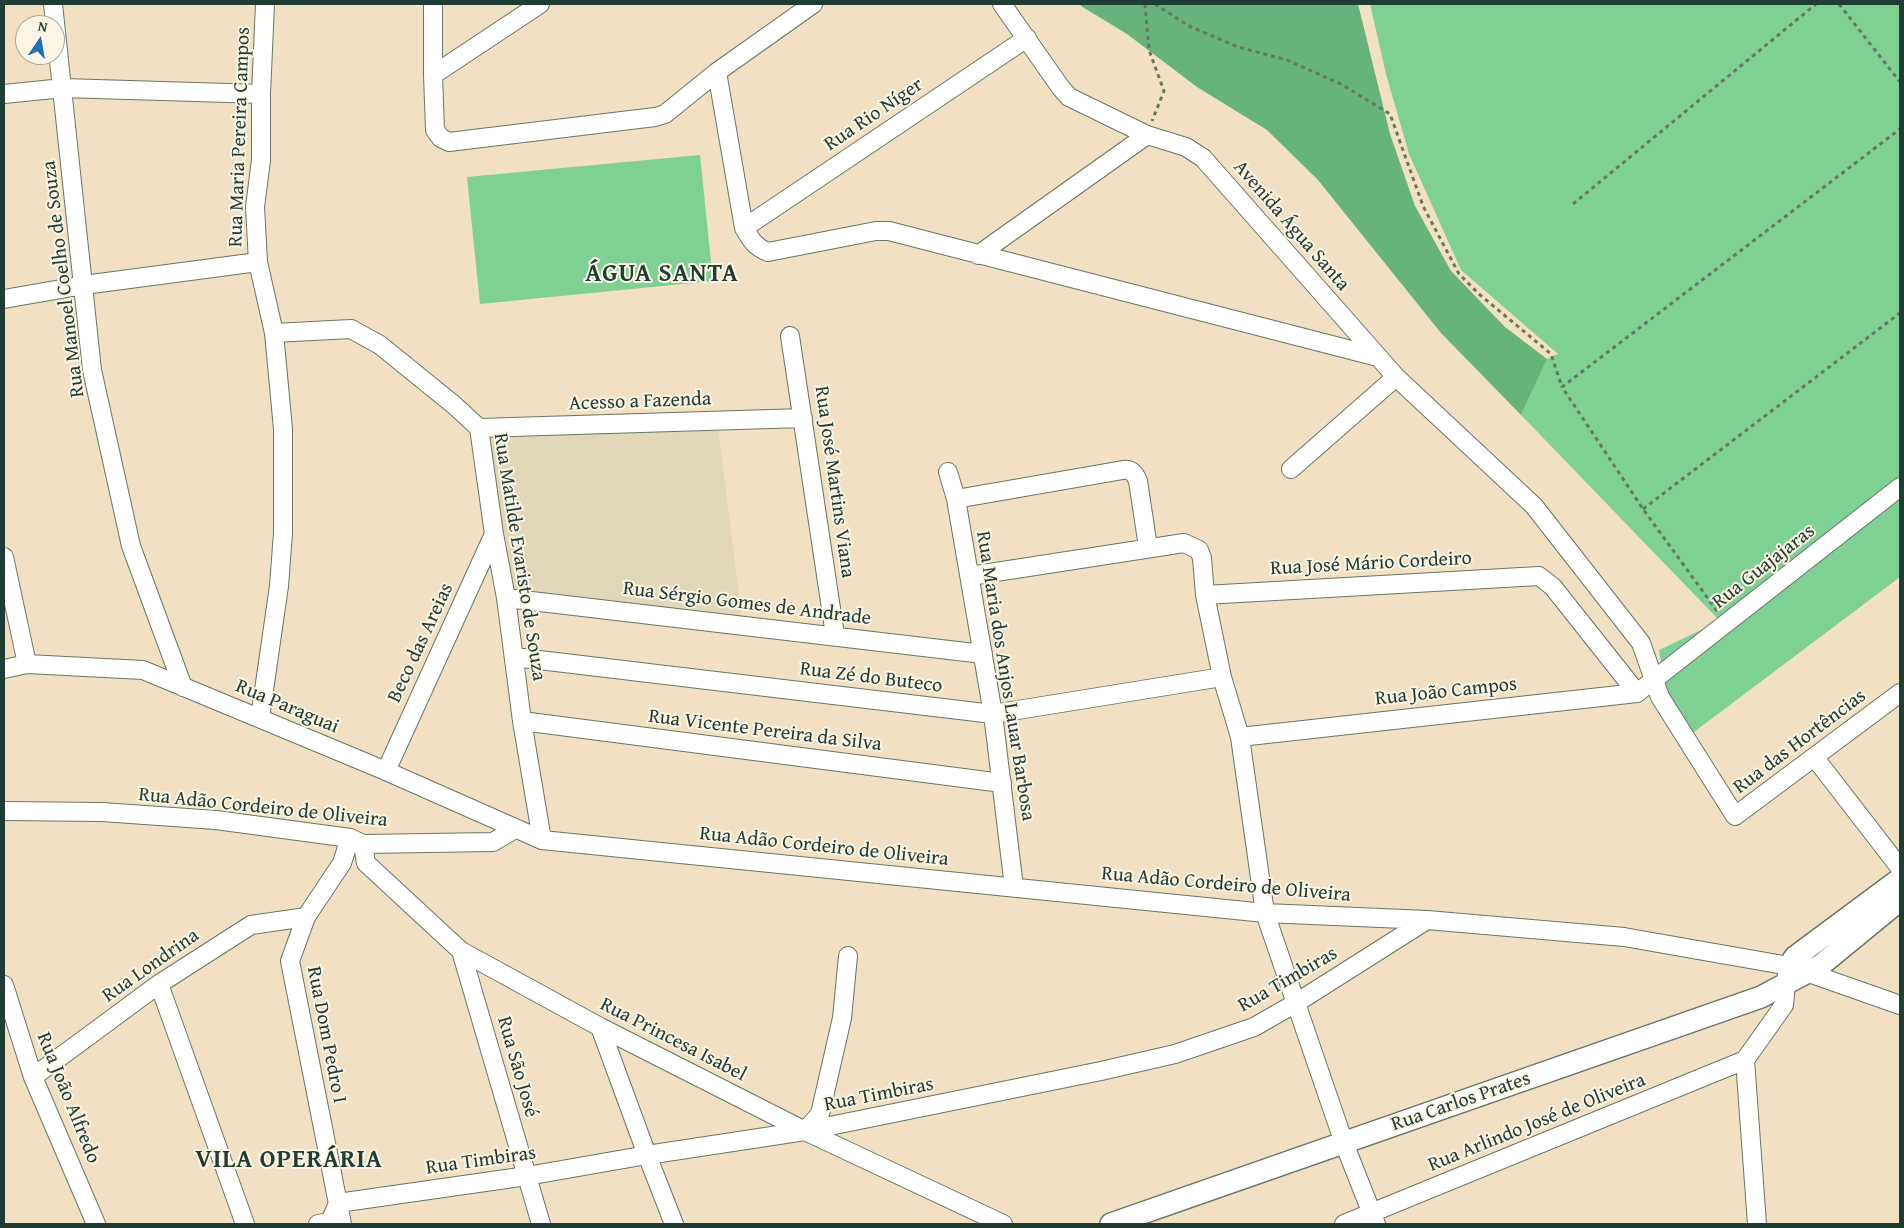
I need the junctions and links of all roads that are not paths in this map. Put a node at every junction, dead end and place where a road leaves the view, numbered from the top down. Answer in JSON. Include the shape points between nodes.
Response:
{"nodes":[{"id":1,"x":53,"y":4,"type":"edge"},
{"id":2,"x":265,"y":4,"type":"edge"},
{"id":3,"x":433,"y":4,"type":"edge"},
{"id":4,"x":540,"y":4,"type":"edge"},
{"id":5,"x":813,"y":4,"type":"edge"},
{"id":6,"x":1004,"y":5,"type":"edge"},
{"id":7,"x":1027,"y":38,"type":"junction"},
{"id":8,"x":717,"y":72,"type":"junction"},
{"id":9,"x":433,"y":75,"type":"junction"},
{"id":10,"x":63,"y":88,"type":"junction"},
{"id":11,"x":4,"y":94,"type":"edge"},
{"id":12,"x":261,"y":94,"type":"junction"},
{"id":13,"x":1147,"y":135,"type":"junction"},
{"id":14,"x":744,"y":228,"type":"junction"},
{"id":15,"x":978,"y":255,"type":"junction"},
{"id":16,"x":258,"y":262,"type":"junction"},
{"id":17,"x":84,"y":285,"type":"junction"},
{"id":18,"x":4,"y":299,"type":"edge"},
{"id":19,"x":274,"y":333,"type":"junction"},
{"id":20,"x":790,"y":336,"type":"dead end"},
{"id":21,"x":1378,"y":357,"type":"junction"},
{"id":22,"x":1396,"y":377,"type":"junction"},
{"id":23,"x":803,"y":418,"type":"junction"},
{"id":24,"x":479,"y":428,"type":"junction"},
{"id":25,"x":1291,"y":469,"type":"dead end"},
{"id":26,"x":948,"y":472,"type":"dead end"},
{"id":27,"x":1900,"y":487,"type":"edge"},
{"id":28,"x":956,"y":499,"type":"junction"},
{"id":29,"x":494,"y":534,"type":"junction"},
{"id":30,"x":1148,"y":547,"type":"junction"},
{"id":31,"x":4,"y":557,"type":"edge"},
{"id":32,"x":970,"y":576,"type":"junction"},
{"id":33,"x":1205,"y":595,"type":"junction"},
{"id":34,"x":506,"y":598,"type":"junction"},
{"id":35,"x":835,"y":635,"type":"junction"},
{"id":36,"x":983,"y":654,"type":"junction"},
{"id":37,"x":514,"y":657,"type":"junction"},
{"id":38,"x":27,"y":664,"type":"junction"},
{"id":39,"x":4,"y":669,"type":"edge"},
{"id":40,"x":1222,"y":677,"type":"junction"},
{"id":41,"x":1653,"y":680,"type":"junction"},
{"id":42,"x":183,"y":687,"type":"junction"},
{"id":43,"x":1637,"y":693,"type":"junction"},
{"id":44,"x":1900,"y":693,"type":"edge"},
{"id":45,"x":993,"y":714,"type":"junction"},
{"id":46,"x":260,"y":718,"type":"junction"},
{"id":47,"x":522,"y":721,"type":"junction"},
{"id":48,"x":1240,"y":737,"type":"junction"},
{"id":49,"x":1815,"y":758,"type":"junction"},
{"id":50,"x":386,"y":771,"type":"junction"},
{"id":51,"x":1002,"y":783,"type":"junction"},
{"id":52,"x":1729,"y":806,"type":"joint"},
{"id":53,"x":4,"y":811,"type":"edge"},
{"id":54,"x":515,"y":829,"type":"junction"},
{"id":55,"x":542,"y":840,"type":"junction"},
{"id":56,"x":356,"y":841,"type":"junction"},
{"id":57,"x":1900,"y":868,"type":"edge"},
{"id":58,"x":1900,"y":879,"type":"edge"},
{"id":59,"x":1014,"y":887,"type":"junction"},
{"id":60,"x":1900,"y":900,"type":"edge"},
{"id":61,"x":1264,"y":913,"type":"junction"},
{"id":62,"x":306,"y":917,"type":"junction"},
{"id":63,"x":1427,"y":920,"type":"junction"},
{"id":64,"x":461,"y":951,"type":"junction"},
{"id":65,"x":848,"y":956,"type":"dead end"},
{"id":66,"x":1794,"y":975,"type":"junction"},
{"id":67,"x":159,"y":984,"type":"junction"},
{"id":68,"x":4,"y":985,"type":"edge"},
{"id":69,"x":1296,"y":1003,"type":"junction"},
{"id":70,"x":1900,"y":1005,"type":"edge"},
{"id":71,"x":600,"y":1028,"type":"junction"},
{"id":72,"x":1745,"y":1060,"type":"junction"},
{"id":73,"x":33,"y":1077,"type":"junction"},
{"id":74,"x":805,"y":1131,"type":"junction"},
{"id":75,"x":1344,"y":1143,"type":"junction"},
{"id":76,"x":647,"y":1155,"type":"junction"},
{"id":77,"x":527,"y":1176,"type":"junction"},
{"id":78,"x":338,"y":1203,"type":"junction"},
{"id":79,"x":1374,"y":1219,"type":"edge"},
{"id":80,"x":96,"y":1224,"type":"edge"},
{"id":81,"x":245,"y":1224,"type":"edge"},
{"id":82,"x":318,"y":1224,"type":"edge"},
{"id":83,"x":342,"y":1224,"type":"edge"},
{"id":84,"x":541,"y":1224,"type":"edge"},
{"id":85,"x":674,"y":1224,"type":"edge"},
{"id":86,"x":1003,"y":1224,"type":"edge"},
{"id":87,"x":1111,"y":1224,"type":"edge"},
{"id":88,"x":1344,"y":1224,"type":"edge"},
{"id":89,"x":1757,"y":1224,"type":"edge"}],
"edges":[{"from":1,"to":10,"type":"street","name":"Rua Manoel Coelho de Souza"},
{"from":2,"to":12,"type":"street","name":"Rua Maria Pereira Campos"},
{"from":3,"to":9,"type":"street"},
{"from":4,"to":9,"type":"street"},
{"from":5,"to":8,"type":"street"},
{"from":6,"to":7,"type":"street","name":"Avenida Água Santa"},
{"from":7,"to":13,"type":"street","name":"Avenida Água Santa","via":[[1069,97]]},
{"from":7,"to":14,"type":"street","name":"Rua Rio Níger"},
{"from":8,"to":9,"type":"street","via":[[665,114],[655,117],[449,142],[435,130]]},
{"from":8,"to":14,"type":"street"},
{"from":10,"to":11,"type":"street"},
{"from":10,"to":12,"type":"street"},
{"from":10,"to":17,"type":"street","name":"Rua Manoel Coelho de Souza"},
{"from":12,"to":16,"type":"street","name":"Rua Maria Pereira Campos","via":[[262,160],[255,207]]},
{"from":13,"to":15,"type":"street"},
{"from":13,"to":21,"type":"street","name":"Avenida Água Santa","via":[[1186,147],[1202,158]]},
{"from":14,"to":15,"type":"street","via":[[758,249],[768,252],[889,231]]},
{"from":15,"to":21,"type":"street"},
{"from":16,"to":17,"type":"street"},
{"from":16,"to":19,"type":"street","name":"Rua Maria Pereira Campos"},
{"from":17,"to":18,"type":"street"},
{"from":17,"to":42,"type":"street","name":"Rua Manoel Coelho de Souza","via":[[92,370],[131,546]]},
{"from":19,"to":24,"type":"street","name":"Rua Matilde Evaristo de Souza","via":[[351,329],[380,345]]},
{"from":19,"to":46,"type":"street","name":"Rua Maria Pereira Campos","via":[[283,429],[284,533]]},
{"from":20,"to":23,"type":"street","name":"Rua José Martins Viana"},
{"from":21,"to":22,"type":"street","name":"Avenida Água Santa"},
{"from":22,"to":25,"type":"street"},
{"from":22,"to":41,"type":"street","name":"Avenida Água Santa","via":[[1534,506],[1641,643]]},
{"from":23,"to":24,"type":"street","name":"Acesso a Fazenda"},
{"from":23,"to":35,"type":"street","name":"Rua José Martins Viana"},
{"from":24,"to":29,"type":"street","name":"Rua Matilde Evaristo de Souza"},
{"from":26,"to":28,"type":"street","name":"Rua Maria dos Anjos Lauar Barbosa"},
{"from":27,"to":41,"type":"street","name":"Rua Guajajaras"},
{"from":28,"to":30,"type":"street","via":[[1131,470],[1138,481]]},
{"from":28,"to":32,"type":"street","name":"Rua Maria dos Anjos Lauar Barbosa"},
{"from":29,"to":34,"type":"street","name":"Rua Matilde Evaristo de Souza"},
{"from":29,"to":50,"type":"street","name":"Beco das Areias"},
{"from":30,"to":32,"type":"street"},
{"from":30,"to":33,"type":"street","via":[[1184,543],[1199,550]]},
{"from":31,"to":38,"type":"street"},
{"from":32,"to":36,"type":"street","name":"Rua Maria dos Anjos Lauar Barbosa"},
{"from":33,"to":40,"type":"street"},
{"from":33,"to":43,"type":"street","name":"Rua José Mário Cordeiro","via":[[1539,576],[1553,587]]},
{"from":34,"to":35,"type":"street","name":"Rua Sérgio Gomes de Andrade"},
{"from":34,"to":37,"type":"street","name":"Rua Matilde Evaristo de Souza"},
{"from":35,"to":36,"type":"street","name":"Rua Sérgio Gomes de Andrade"},
{"from":36,"to":45,"type":"street","name":"Rua Maria dos Anjos Lauar Barbosa"},
{"from":37,"to":45,"type":"street","name":"Rua Zé do Buteco"},
{"from":37,"to":47,"type":"street","name":"Rua Matilde Evaristo de Souza"},
{"from":38,"to":39,"type":"street","name":"Rua Paraguai"},
{"from":38,"to":42,"type":"street","name":"Rua Paraguai","via":[[142,670]]},
{"from":40,"to":45,"type":"street","name":"Rua Zé do Buteco"},
{"from":40,"to":48,"type":"street"},
{"from":41,"to":43,"type":"street"},
{"from":41,"to":52,"type":"street","name":"Avenida Água Santa","via":[[1660,697]]},
{"from":42,"to":46,"type":"street","name":"Rua Paraguai"},
{"from":43,"to":48,"type":"street","name":"Rua João Campos"},
{"from":44,"to":49,"type":"street","name":"Rua das Hortências"},
{"from":45,"to":51,"type":"street","name":"Rua Maria dos Anjos Lauar Barbosa"},
{"from":46,"to":50,"type":"street","name":"Rua Paraguai"},
{"from":47,"to":51,"type":"street","name":"Rua Vicente Pereira da Silva"},
{"from":47,"to":55,"type":"street","name":"Rua Matilde Evaristo de Souza"},
{"from":48,"to":61,"type":"street"},
{"from":49,"to":52,"type":"street","name":"Rua das Hortências","via":[[1735,816]]},
{"from":49,"to":57,"type":"street"},
{"from":50,"to":54,"type":"street","name":"Rua Paraguai"},
{"from":51,"to":59,"type":"street","name":"Rua Maria dos Anjos Lauar Barbosa"},
{"from":53,"to":56,"type":"street","name":"Rua Adão Cordeiro de Oliveira","via":[[102,812],[216,820]]},
{"from":54,"to":55,"type":"street","name":"Rua Paraguai"},
{"from":54,"to":56,"type":"street","name":"Rua Adão Cordeiro de Oliveira","via":[[493,842]]},
{"from":55,"to":59,"type":"street","name":"Rua Adão Cordeiro de Oliveira"},
{"from":56,"to":62,"type":"street","name":"Rua Dom Pedro I"},
{"from":56,"to":64,"type":"street","name":"Rua Princesa Isabel","via":[[366,862]]},
{"from":58,"to":66,"type":"street","via":[[1795,957]]},
{"from":59,"to":61,"type":"street","name":"Rua Adão Cordeiro de Oliveira"},
{"from":60,"to":66,"type":"street","via":[[1821,965]]},
{"from":61,"to":63,"type":"street","name":"Rua Adão Cordeiro de Oliveira"},
{"from":61,"to":69,"type":"street"},
{"from":62,"to":67,"type":"street","name":"Rua Londrina","via":[[251,925]]},
{"from":62,"to":78,"type":"street","name":"Rua Dom Pedro I","via":[[290,961]]},
{"from":63,"to":66,"type":"street","name":"Rua Adão Cordeiro de Oliveira","via":[[1624,937]]},
{"from":63,"to":69,"type":"street","name":"Rua Timbiras"},
{"from":64,"to":71,"type":"street","name":"Rua Princesa Isabel"},
{"from":64,"to":77,"type":"street","name":"Rua São José"},
{"from":65,"to":74,"type":"street","via":[[842,1018],[820,1114]]},
{"from":66,"to":70,"type":"street","name":"Rua Adão Cordeiro de Oliveira"},
{"from":66,"to":72,"type":"street","via":[[1784,1005]]},
{"from":66,"to":75,"type":"street","name":"Rua Carlos Prates","via":[[1761,997]]},
{"from":67,"to":73,"type":"street","name":"Rua Londrina"},
{"from":67,"to":81,"type":"street"},
{"from":68,"to":73,"type":"street","name":"Rua João Alfredo"},
{"from":69,"to":74,"type":"street","name":"Rua Timbiras","via":[[1254,1027],[1175,1054],[1101,1072]]},
{"from":69,"to":75,"type":"street"},
{"from":71,"to":74,"type":"street","name":"Rua Princesa Isabel"},
{"from":71,"to":76,"type":"street"},
{"from":72,"to":79,"type":"street","name":"Rua Arlindo José de Oliveira"},
{"from":72,"to":89,"type":"street"},
{"from":73,"to":80,"type":"street","name":"Rua João Alfredo"},
{"from":74,"to":76,"type":"street","name":"Rua Timbiras"},
{"from":74,"to":86,"type":"street","name":"Rua Princesa Isabel"},
{"from":75,"to":79,"type":"street"},
{"from":75,"to":87,"type":"street","name":"Rua Carlos Prates"},
{"from":76,"to":77,"type":"street","name":"Rua Timbiras"},
{"from":76,"to":85,"type":"street"},
{"from":77,"to":78,"type":"street","name":"Rua Timbiras"},
{"from":77,"to":84,"type":"street","name":"Rua São José"},
{"from":78,"to":82,"type":"street","via":[[330,1222]]},
{"from":78,"to":83,"type":"street","name":"Rua Dom Pedro I"},
{"from":79,"to":88,"type":"street","name":"Rua Arlindo José de Oliveira"}]}
